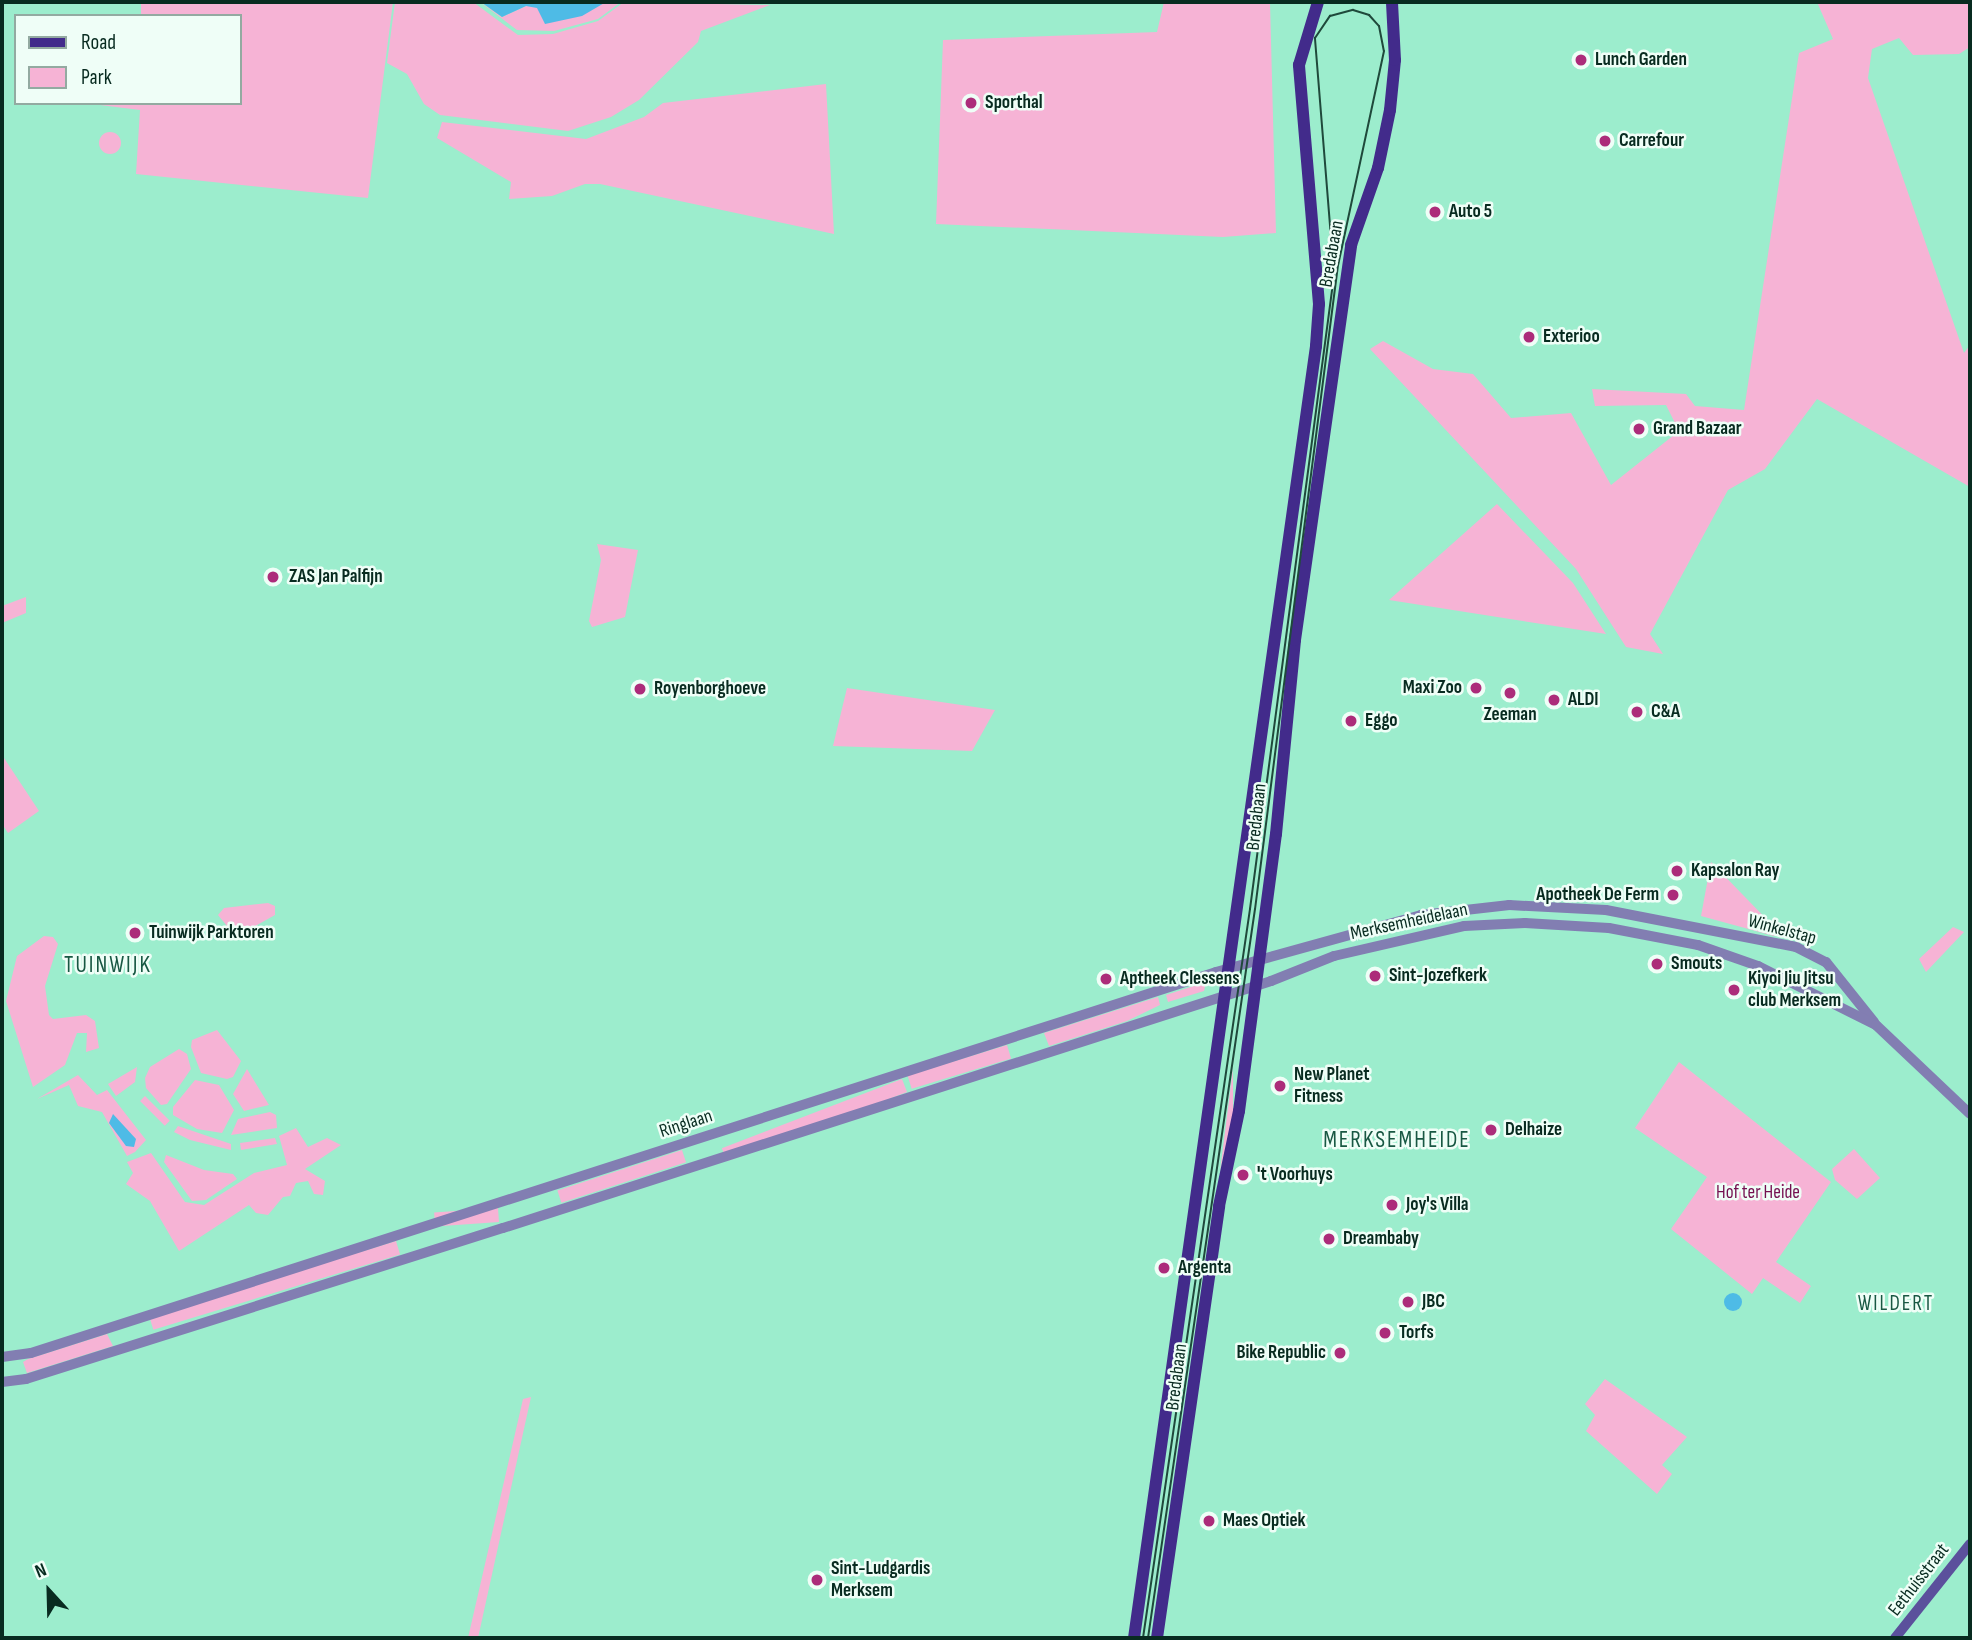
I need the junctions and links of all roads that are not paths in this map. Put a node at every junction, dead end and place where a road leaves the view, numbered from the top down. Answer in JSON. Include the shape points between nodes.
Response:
{"nodes":[{"id":1,"x":1318,"y":2,"type":"edge"},
{"id":2,"x":1392,"y":2,"type":"edge"},
{"id":3,"x":1689,"y":926,"type":"joint"},
{"id":4,"x":1688,"y":943,"type":"joint"},
{"id":5,"x":1259,"y":960,"type":"junction"},
{"id":6,"x":1229,"y":968,"type":"junction"},
{"id":7,"x":1253,"y":985,"type":"junction"},
{"id":8,"x":1226,"y":994,"type":"junction"},
{"id":9,"x":1876,"y":1025,"type":"junction"},
{"id":10,"x":1970,"y":1114,"type":"edge"},
{"id":11,"x":2,"y":1357,"type":"edge"},
{"id":12,"x":2,"y":1381,"type":"edge"},
{"id":13,"x":1970,"y":1544,"type":"edge"},
{"id":14,"x":1134,"y":1638,"type":"edge"},
{"id":15,"x":1157,"y":1638,"type":"edge"},
{"id":16,"x":1895,"y":1638,"type":"edge"}],
"edges":[{"from":1,"to":6,"type":"main road","name":"Bredabaan","via":[[1302,46],[1299,75],[1318,318]]},
{"from":2,"to":5,"type":"main road","name":"Bredabaan","via":[[1395,60],[1391,110],[1378,168],[1350,244],[1296,640]]},
{"from":3,"to":5,"type":"street","name":"Merksemheidelaan","via":[[1606,909],[1541,905],[1472,908],[1385,923]]},
{"from":3,"to":9,"type":"street","name":"Winkelstap","via":[[1812,953],[1826,962]]},
{"from":4,"to":7,"type":"street","name":"Merksemheidelaan","via":[[1574,924],[1464,926],[1353,951]]},
{"from":4,"to":9,"type":"street","name":"Winkelstap","via":[[1786,977]]},
{"from":5,"to":6,"type":"street","name":"Ringlaan"},
{"from":5,"to":7,"type":"main road","name":"Bredabaan"},
{"from":6,"to":8,"type":"main road","name":"Bredabaan"},
{"from":6,"to":11,"type":"street","name":"Ringlaan","via":[[32,1353]]},
{"from":7,"to":8,"type":"street","name":"Merksemheidelaan"},
{"from":7,"to":15,"type":"main road","name":"Bredabaan","via":[[1239,1111],[1219,1206]]},
{"from":8,"to":12,"type":"street","via":[[26,1379]]},
{"from":8,"to":14,"type":"main road","name":"Bredabaan"},
{"from":9,"to":10,"type":"street","name":"Winkelstap"},
{"from":13,"to":16,"type":"main road","name":"Eethuisstraat"}]}
